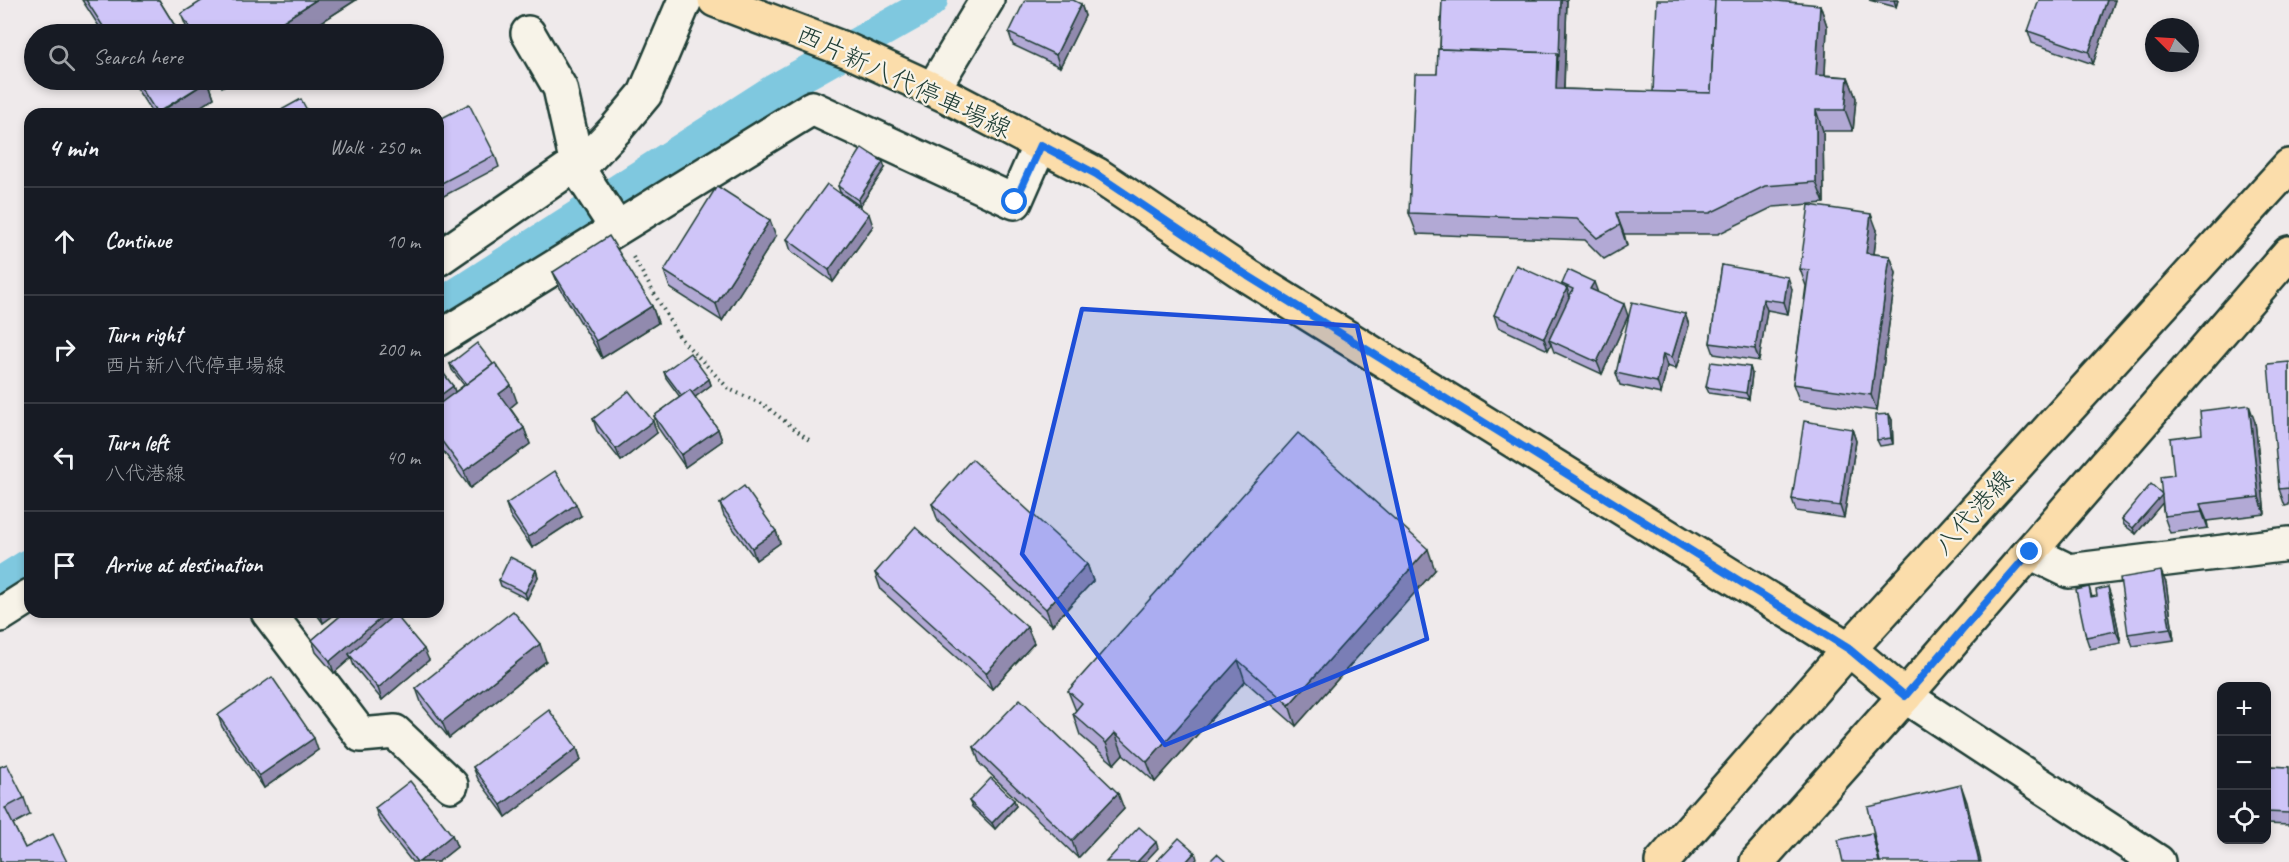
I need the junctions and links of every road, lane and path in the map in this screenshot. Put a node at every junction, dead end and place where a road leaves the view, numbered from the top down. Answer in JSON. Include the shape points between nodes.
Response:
{"nodes":[{"id":1,"x":685,"y":0,"type":"edge"},
{"id":2,"x":715,"y":0,"type":"edge"},
{"id":3,"x":987,"y":0,"type":"edge"},
{"id":4,"x":528,"y":33,"type":"dead end"},
{"id":5,"x":933,"y":89,"type":"junction"},
{"id":6,"x":1041,"y":145,"type":"junction"},
{"id":7,"x":2289,"y":166,"type":"edge"},
{"id":8,"x":578,"y":168,"type":"junction"},
{"id":9,"x":615,"y":226,"type":"junction"},
{"id":10,"x":2289,"y":253,"type":"edge"},
{"id":11,"x":444,"y":255,"type":"edge"},
{"id":12,"x":444,"y":335,"type":"edge"},
{"id":13,"x":809,"y":440,"type":"dead end"},
{"id":14,"x":2289,"y":544,"type":"edge"},
{"id":15,"x":2030,"y":552,"type":"junction"},
{"id":16,"x":24,"y":600,"type":"edge"},
{"id":17,"x":0,"y":615,"type":"edge"},
{"id":18,"x":273,"y":618,"type":"edge"},
{"id":19,"x":1849,"y":649,"type":"junction"},
{"id":20,"x":1905,"y":696,"type":"junction"},
{"id":21,"x":451,"y":785,"type":"dead end"},
{"id":22,"x":1662,"y":862,"type":"edge"},
{"id":23,"x":1757,"y":862,"type":"edge"},
{"id":24,"x":2158,"y":862,"type":"edge"}],
"edges":[{"from":1,"to":8,"type":"street","via":[[645,94]]},
{"from":2,"to":5,"type":"main road","name":"西片新八代停車場線","via":[[849,51]]},
{"from":3,"to":5,"type":"street"},
{"from":4,"to":8,"type":"street","via":[[560,88]]},
{"from":5,"to":6,"type":"main road","name":"西片新八代停車場線"},
{"from":6,"to":9,"type":"street","via":[[1015,202],[812,108]]},
{"from":6,"to":19,"type":"main road","name":"西片新八代停車場線","via":[[1096,174],[1248,276]]},
{"from":7,"to":19,"type":"main road","name":"八代港線"},
{"from":8,"to":9,"type":"street"},
{"from":8,"to":11,"type":"street"},
{"from":9,"to":12,"type":"street"},
{"from":9,"to":13,"type":"path","via":[[680,338],[729,390],[764,405]]},
{"from":10,"to":15,"type":"main road"},
{"from":14,"to":15,"type":"street","via":[[2069,571]]},
{"from":15,"to":20,"type":"main road"},
{"from":16,"to":17,"type":"street"},
{"from":18,"to":21,"type":"street","via":[[361,735],[395,732]]},
{"from":19,"to":20,"type":"main road","name":"西片新八代停車場線"},
{"from":19,"to":22,"type":"main road","name":"八代港線"},
{"from":20,"to":23,"type":"main road"},
{"from":20,"to":24,"type":"street"}]}
